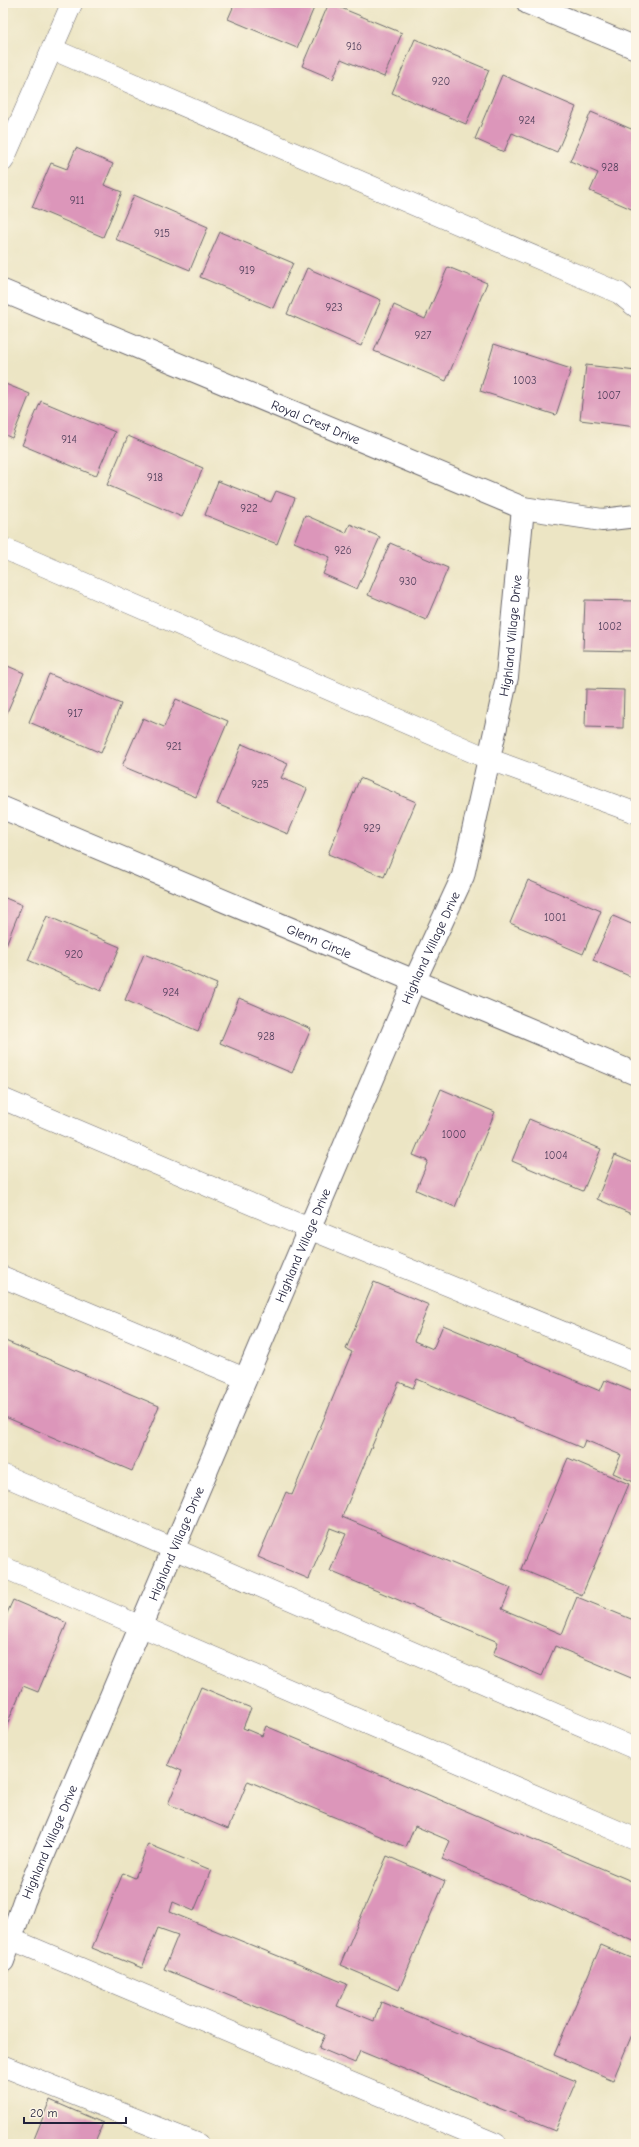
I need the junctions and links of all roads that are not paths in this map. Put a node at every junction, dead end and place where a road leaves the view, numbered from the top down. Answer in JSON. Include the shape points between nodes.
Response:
{"nodes":[{"id":1,"x":72,"y":3,"type":"edge"},
{"id":2,"x":528,"y":3,"type":"edge"},
{"id":3,"x":636,"y":48,"type":"edge"},
{"id":4,"x":52,"y":49,"type":"junction"},
{"id":5,"x":3,"y":161,"type":"edge"},
{"id":6,"x":3,"y":291,"type":"edge"},
{"id":7,"x":636,"y":308,"type":"edge"},
{"id":8,"x":523,"y":508,"type":"junction"},
{"id":9,"x":636,"y":516,"type":"edge"},
{"id":10,"x":3,"y":548,"type":"edge"},
{"id":11,"x":489,"y":759,"type":"junction"},
{"id":12,"x":3,"y":808,"type":"edge"},
{"id":13,"x":636,"y":813,"type":"edge"},
{"id":14,"x":414,"y":982,"type":"junction"},
{"id":15,"x":636,"y":1074,"type":"edge"},
{"id":16,"x":3,"y":1099,"type":"edge"},
{"id":17,"x":310,"y":1229,"type":"junction"},
{"id":18,"x":3,"y":1277,"type":"edge"},
{"id":19,"x":636,"y":1362,"type":"edge"},
{"id":20,"x":246,"y":1379,"type":"junction"},
{"id":21,"x":3,"y":1475,"type":"edge"},
{"id":22,"x":174,"y":1548,"type":"junction"},
{"id":23,"x":3,"y":1567,"type":"edge"},
{"id":24,"x":141,"y":1626,"type":"junction"},
{"id":25,"x":636,"y":1749,"type":"edge"},
{"id":26,"x":636,"y":1839,"type":"edge"},
{"id":27,"x":11,"y":1939,"type":"junction"},
{"id":28,"x":3,"y":1960,"type":"edge"},
{"id":29,"x":3,"y":2066,"type":"edge"},
{"id":30,"x":198,"y":2144,"type":"edge"},
{"id":31,"x":496,"y":2144,"type":"edge"}],
"edges":[{"from":1,"to":4,"type":"lane"},
{"from":2,"to":3,"type":"street"},
{"from":4,"to":5,"type":"lane"},
{"from":4,"to":7,"type":"lane","via":[[619,293]]},
{"from":6,"to":8,"type":"street","name":"Royal Crest Drive"},
{"from":8,"to":9,"type":"street","name":"Royal Crest Drive","via":[[602,520]]},
{"from":8,"to":11,"type":"street","name":"Highland Village Drive","via":[[507,677]]},
{"from":10,"to":11,"type":"lane"},
{"from":11,"to":13,"type":"lane"},
{"from":11,"to":14,"type":"street","name":"Highland Village Drive","via":[[463,876]]},
{"from":12,"to":14,"type":"street","name":"Glenn Circle"},
{"from":14,"to":15,"type":"street","name":"Glenn Circle"},
{"from":14,"to":17,"type":"street","name":"Highland Village Drive"},
{"from":16,"to":17,"type":"lane"},
{"from":17,"to":19,"type":"lane"},
{"from":17,"to":20,"type":"street","name":"Highland Village Drive"},
{"from":18,"to":20,"type":"lane"},
{"from":20,"to":22,"type":"street","name":"Highland Village Drive"},
{"from":21,"to":22,"type":"lane"},
{"from":22,"to":24,"type":"street","name":"Highland Village Drive"},
{"from":22,"to":25,"type":"lane"},
{"from":23,"to":24,"type":"lane"},
{"from":24,"to":26,"type":"lane"},
{"from":24,"to":27,"type":"street","name":"Highland Village Drive","via":[[27,1894]]},
{"from":27,"to":28,"type":"street","name":"Highland Village Drive"},
{"from":27,"to":31,"type":"lane"},
{"from":29,"to":30,"type":"lane"}]}
